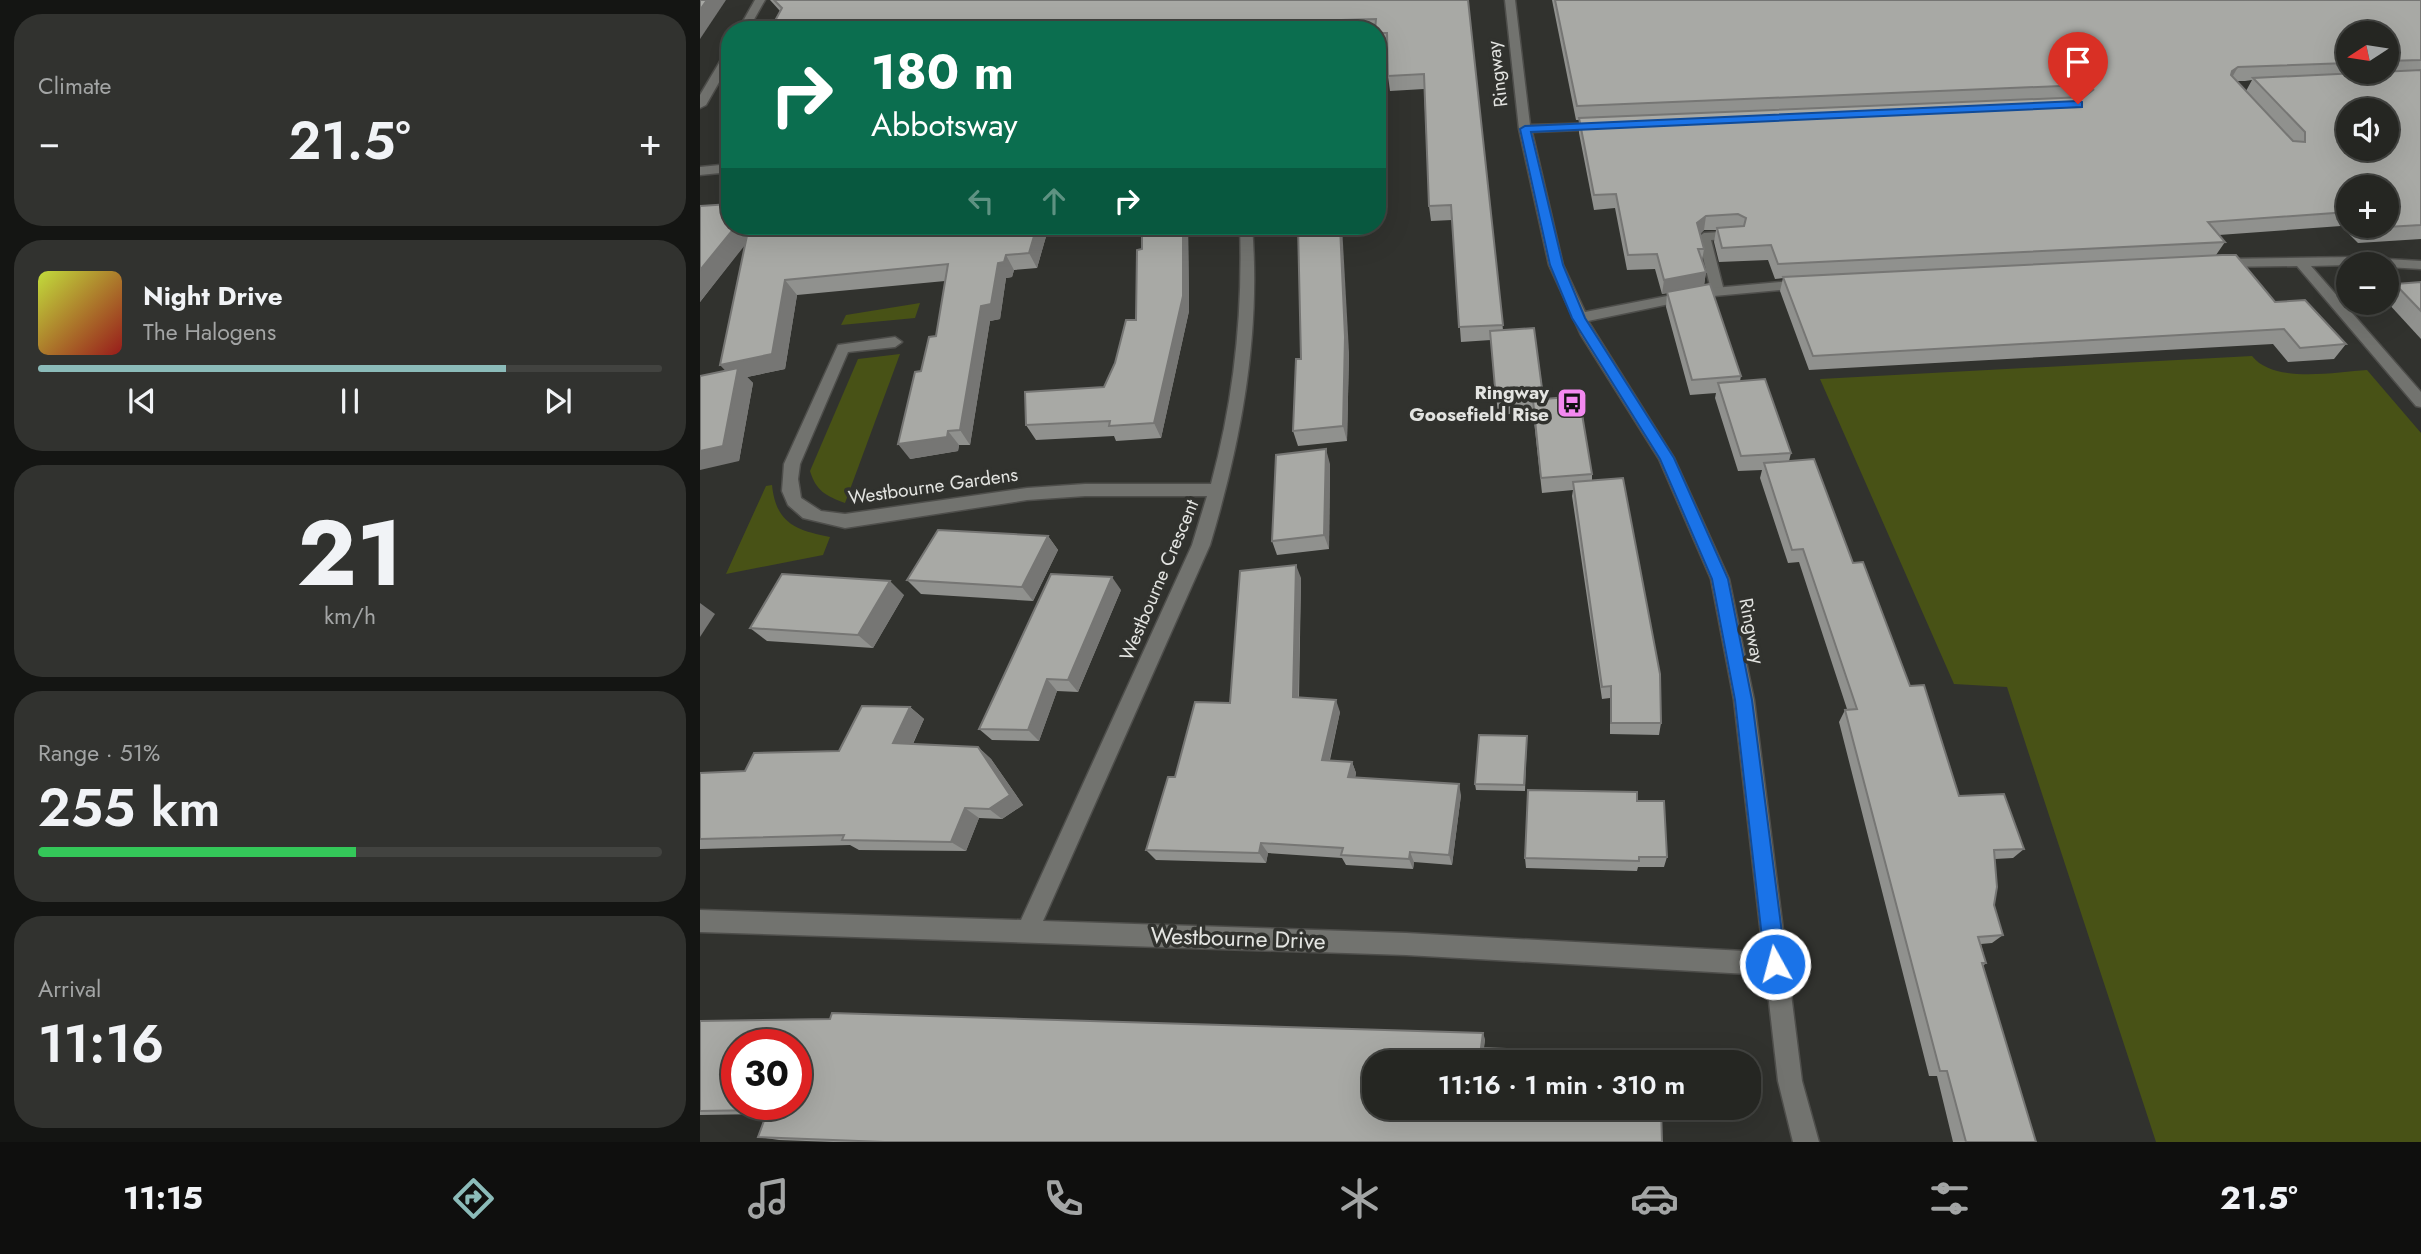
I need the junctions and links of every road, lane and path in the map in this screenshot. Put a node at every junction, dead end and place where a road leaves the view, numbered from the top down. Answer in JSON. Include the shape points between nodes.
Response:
{"nodes":[{"id":1,"x":760,"y":0,"type":"edge"},
{"id":2,"x":1510,"y":0,"type":"edge"},
{"id":3,"x":748,"y":21,"type":"edge"},
{"id":4,"x":721,"y":68,"type":"edge"},
{"id":5,"x":716,"y":77,"type":"junction"},
{"id":6,"x":721,"y":77,"type":"edge"},
{"id":7,"x":700,"y":105,"type":"edge"},
{"id":8,"x":1618,"y":125,"type":"edge"},
{"id":9,"x":1525,"y":129,"type":"junction"},
{"id":10,"x":721,"y":170,"type":"edge"},
{"id":11,"x":700,"y":171,"type":"edge"},
{"id":12,"x":1246,"y":235,"type":"edge"},
{"id":13,"x":1737,"y":235,"type":"edge"},
{"id":14,"x":2301,"y":262,"type":"junction"},
{"id":15,"x":2199,"y":264,"type":"edge"},
{"id":16,"x":2421,"y":265,"type":"edge"},
{"id":17,"x":1818,"y":283,"type":"edge"},
{"id":18,"x":1717,"y":291,"type":"junction"},
{"id":19,"x":1579,"y":318,"type":"junction"},
{"id":20,"x":895,"y":342,"type":"dead end"},
{"id":21,"x":2421,"y":402,"type":"edge"},
{"id":22,"x":1219,"y":490,"type":"junction"},
{"id":23,"x":700,"y":921,"type":"edge"},
{"id":24,"x":1028,"y":930,"type":"junction"},
{"id":25,"x":1775,"y":964,"type":"junction"},
{"id":26,"x":1805,"y":1142,"type":"edge"}],
"edges":[{"from":1,"to":3,"type":"street"},
{"from":2,"to":9,"type":"street","name":"Ringway"},
{"from":4,"to":5,"type":"street"},
{"from":5,"to":6,"type":"street"},
{"from":5,"to":7,"type":"street"},
{"from":8,"to":9,"type":"street"},
{"from":9,"to":19,"type":"street","name":"Ringway","via":[[1556,265]]},
{"from":10,"to":11,"type":"street"},
{"from":12,"to":22,"type":"street","name":"Westbourne Crescent","via":[[1244,356]]},
{"from":13,"to":18,"type":"street","via":[[1704,236]]},
{"from":14,"to":15,"type":"street"},
{"from":14,"to":16,"type":"street"},
{"from":14,"to":21,"type":"street"},
{"from":17,"to":18,"type":"street"},
{"from":18,"to":19,"type":"street"},
{"from":19,"to":25,"type":"street","name":"Ringway","via":[[1666,458],[1720,579],[1744,700]]},
{"from":20,"to":22,"type":"street","name":"Westbourne Gardens","via":[[843,348],[792,464],[791,499],[804,512],[823,520],[845,521],[1027,494]]},
{"from":22,"to":24,"type":"street","name":"Westbourne Crescent","via":[[1200,545]]},
{"from":23,"to":24,"type":"street","name":"Westbourne Drive"},
{"from":24,"to":25,"type":"street","name":"Westbourne Drive"},
{"from":25,"to":26,"type":"street","name":"Ringway","via":[[1790,1081]]}]}
